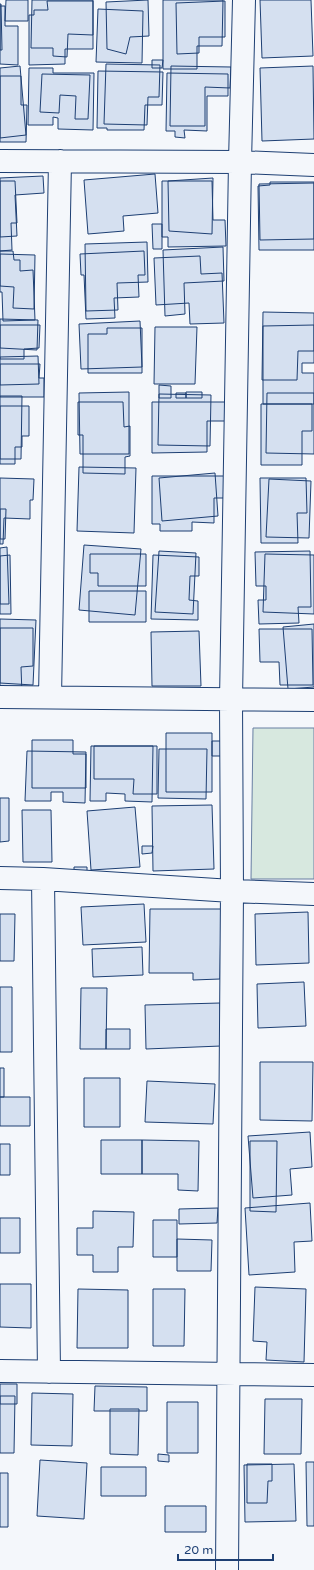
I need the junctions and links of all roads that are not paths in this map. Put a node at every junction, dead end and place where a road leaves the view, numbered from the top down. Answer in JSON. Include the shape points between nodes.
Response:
{"nodes":[{"id":1,"x":244,"y":0,"type":"edge"},
{"id":2,"x":0,"y":161,"type":"edge"},
{"id":3,"x":60,"y":161,"type":"junction"},
{"id":4,"x":240,"y":162,"type":"junction"},
{"id":5,"x":314,"y":165,"type":"edge"},
{"id":6,"x":0,"y":697,"type":"edge"},
{"id":7,"x":50,"y":697,"type":"junction"},
{"id":8,"x":231,"y":700,"type":"junction"},
{"id":9,"x":314,"y":700,"type":"edge"},
{"id":10,"x":0,"y":878,"type":"edge"},
{"id":11,"x":43,"y":879,"type":"junction"},
{"id":12,"x":232,"y":891,"type":"junction"},
{"id":13,"x":314,"y":894,"type":"edge"},
{"id":14,"x":0,"y":1371,"type":"edge"},
{"id":15,"x":49,"y":1372,"type":"junction"},
{"id":16,"x":229,"y":1375,"type":"junction"},
{"id":17,"x":314,"y":1375,"type":"edge"},
{"id":18,"x":227,"y":1570,"type":"edge"}],
"edges":[{"from":1,"to":4,"type":"street"},
{"from":2,"to":3,"type":"street"},
{"from":3,"to":4,"type":"street"},
{"from":3,"to":7,"type":"street"},
{"from":4,"to":5,"type":"street"},
{"from":4,"to":8,"type":"street"},
{"from":6,"to":7,"type":"street"},
{"from":7,"to":8,"type":"street"},
{"from":8,"to":9,"type":"street"},
{"from":8,"to":12,"type":"street"},
{"from":10,"to":11,"type":"street"},
{"from":11,"to":12,"type":"street"},
{"from":11,"to":15,"type":"street"},
{"from":12,"to":13,"type":"street"},
{"from":12,"to":16,"type":"street"},
{"from":14,"to":15,"type":"street"},
{"from":15,"to":16,"type":"street"},
{"from":16,"to":17,"type":"street"},
{"from":16,"to":18,"type":"street"}]}
